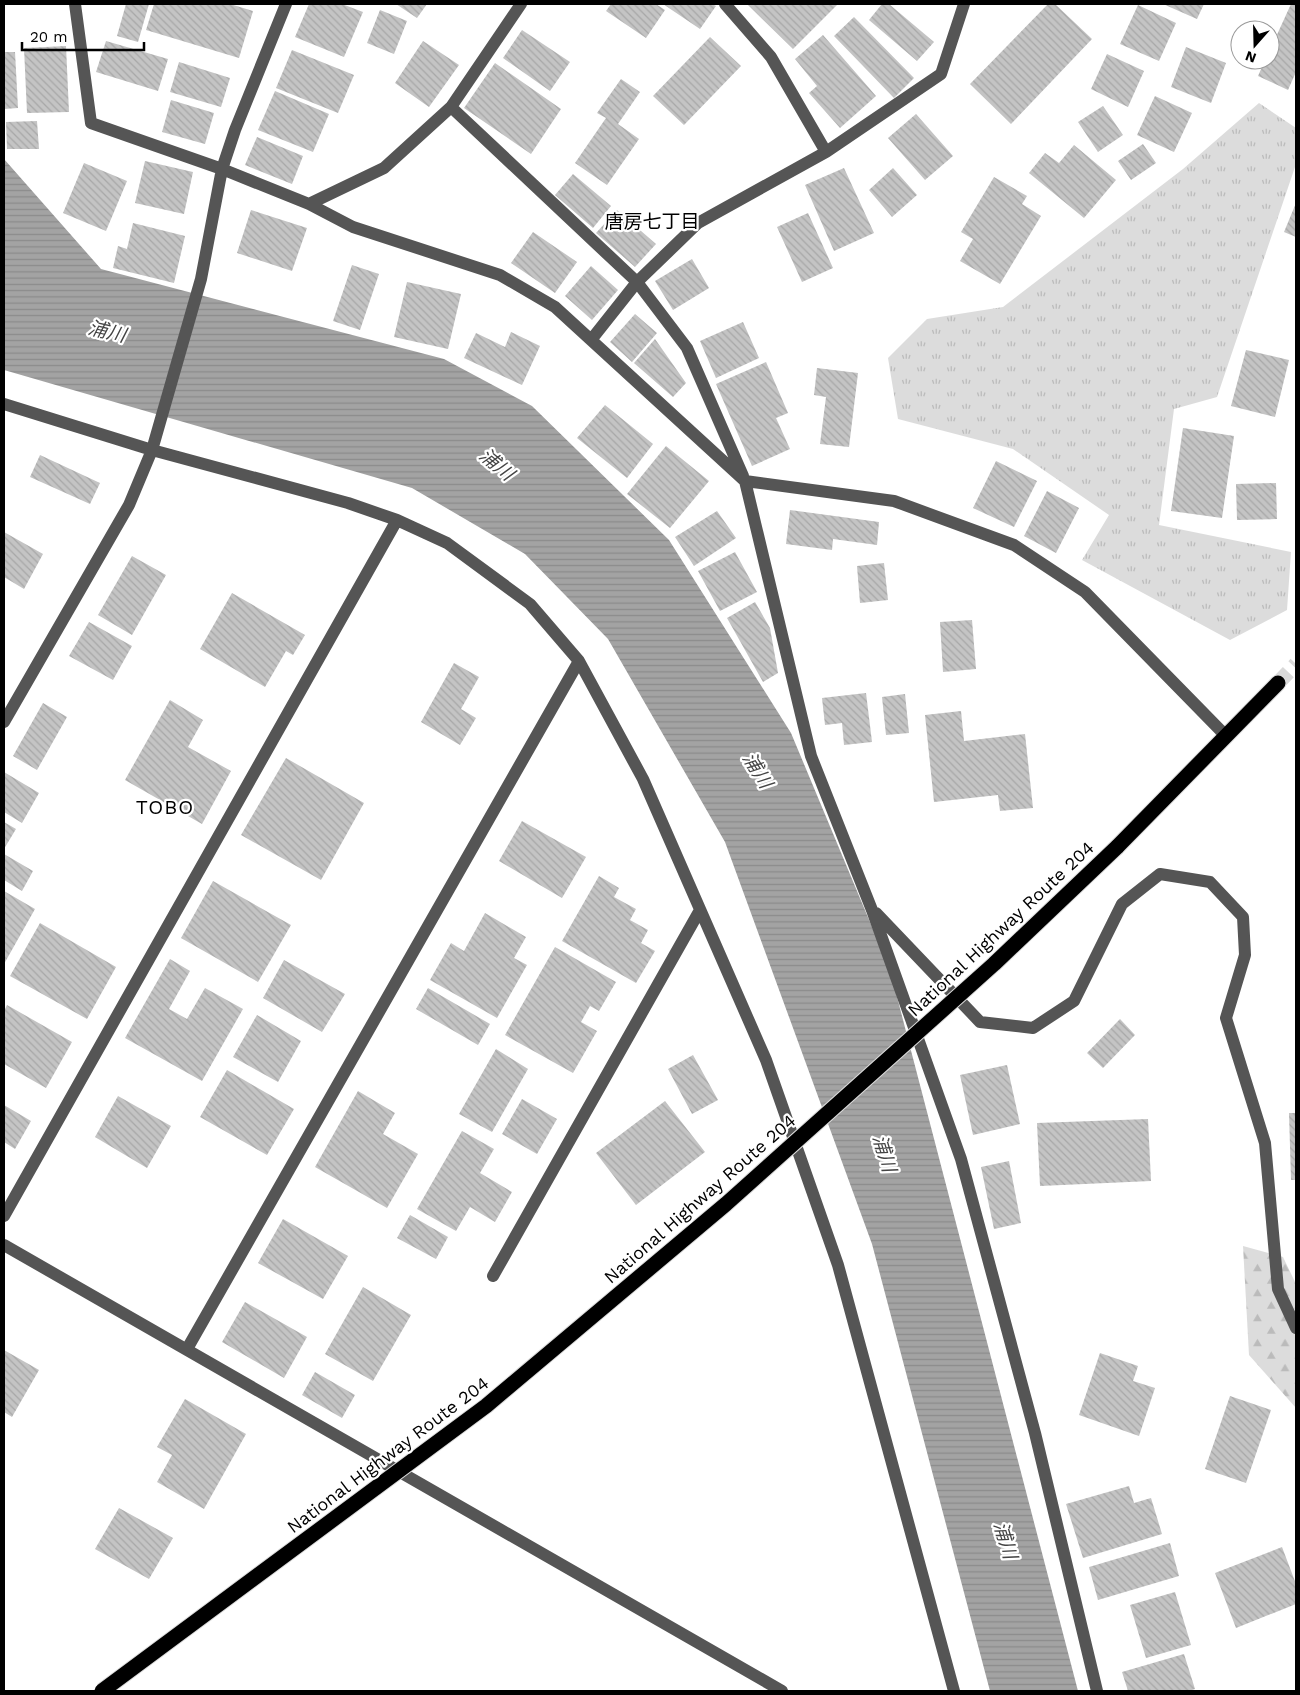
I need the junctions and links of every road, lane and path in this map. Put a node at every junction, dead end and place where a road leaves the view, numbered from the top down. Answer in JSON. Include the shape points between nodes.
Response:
{"nodes":[{"id":1,"x":75,"y":4,"type":"edge"},
{"id":2,"x":286,"y":4,"type":"edge"},
{"id":3,"x":521,"y":4,"type":"edge"},
{"id":4,"x":725,"y":4,"type":"edge"},
{"id":5,"x":964,"y":4,"type":"edge"},
{"id":6,"x":452,"y":107,"type":"junction"},
{"id":7,"x":826,"y":152,"type":"junction"},
{"id":8,"x":222,"y":169,"type":"junction"},
{"id":9,"x":309,"y":204,"type":"junction"},
{"id":10,"x":637,"y":282,"type":"junction"},
{"id":11,"x":591,"y":340,"type":"junction"},
{"id":12,"x":4,"y":404,"type":"edge"},
{"id":13,"x":152,"y":450,"type":"junction"},
{"id":14,"x":745,"y":481,"type":"junction"},
{"id":15,"x":397,"y":520,"type":"junction"},
{"id":16,"x":579,"y":661,"type":"junction"},
{"id":17,"x":1278,"y":683,"type":"tunnel mouth"},
{"id":18,"x":4,"y":722,"type":"edge"},
{"id":19,"x":1226,"y":736,"type":"junction"},
{"id":20,"x":700,"y":910,"type":"junction"},
{"id":21,"x":872,"y":910,"type":"junction"},
{"id":22,"x":4,"y":1216,"type":"edge"},
{"id":23,"x":4,"y":1245,"type":"edge"},
{"id":24,"x":492,"y":1276,"type":"dead end"},
{"id":25,"x":1296,"y":1328,"type":"edge"},
{"id":26,"x":187,"y":1349,"type":"junction"},
{"id":27,"x":102,"y":1691,"type":"edge"},
{"id":28,"x":782,"y":1691,"type":"edge"},
{"id":29,"x":954,"y":1691,"type":"edge"},
{"id":30,"x":1097,"y":1691,"type":"edge"}],
"edges":[{"from":1,"to":8,"type":"street","via":[[91,123]]},
{"from":2,"to":8,"type":"street"},
{"from":3,"to":6,"type":"street"},
{"from":4,"to":7,"type":"street","via":[[771,57]]},
{"from":5,"to":7,"type":"street","via":[[940,74]]},
{"from":6,"to":9,"type":"street","via":[[384,168]]},
{"from":6,"to":10,"type":"street"},
{"from":7,"to":10,"type":"street","via":[[698,222]]},
{"from":8,"to":9,"type":"street"},
{"from":8,"to":13,"type":"street","via":[[201,279]]},
{"from":9,"to":11,"type":"street","via":[[353,227],[500,275],[555,307]]},
{"from":10,"to":11,"type":"street"},
{"from":10,"to":14,"type":"street","via":[[686,348]]},
{"from":11,"to":14,"type":"street"},
{"from":12,"to":13,"type":"street"},
{"from":13,"to":15,"type":"street","via":[[348,503]]},
{"from":13,"to":18,"type":"street","via":[[129,505]]},
{"from":14,"to":19,"type":"street","via":[[894,501],[1014,545],[1085,592]]},
{"from":14,"to":21,"type":"street","via":[[811,756]]},
{"from":15,"to":16,"type":"street","via":[[447,543],[530,604]]},
{"from":15,"to":22,"type":"street"},
{"from":16,"to":20,"type":"street","via":[[643,779]]},
{"from":16,"to":26,"type":"street"},
{"from":17,"to":19,"type":"highway","name":"National Highway Route 204"},
{"from":19,"to":27,"type":"highway","name":"National Highway Route 204","bridge":true,"via":[[1118,847],[986,971],[734,1197],[486,1406]]},
{"from":20,"to":24,"type":"street"},
{"from":20,"to":29,"type":"street","via":[[766,1060],[838,1265]]},
{"from":21,"to":25,"type":"street","via":[[980,1022],[1033,1028],[1074,1001],[1122,904],[1160,874],[1210,882],[1243,917],[1245,955],[1226,1018],[1265,1143],[1278,1289]]},
{"from":21,"to":30,"type":"street","via":[[961,1159],[1035,1433]]},
{"from":23,"to":26,"type":"street"},
{"from":26,"to":28,"type":"street"}]}
